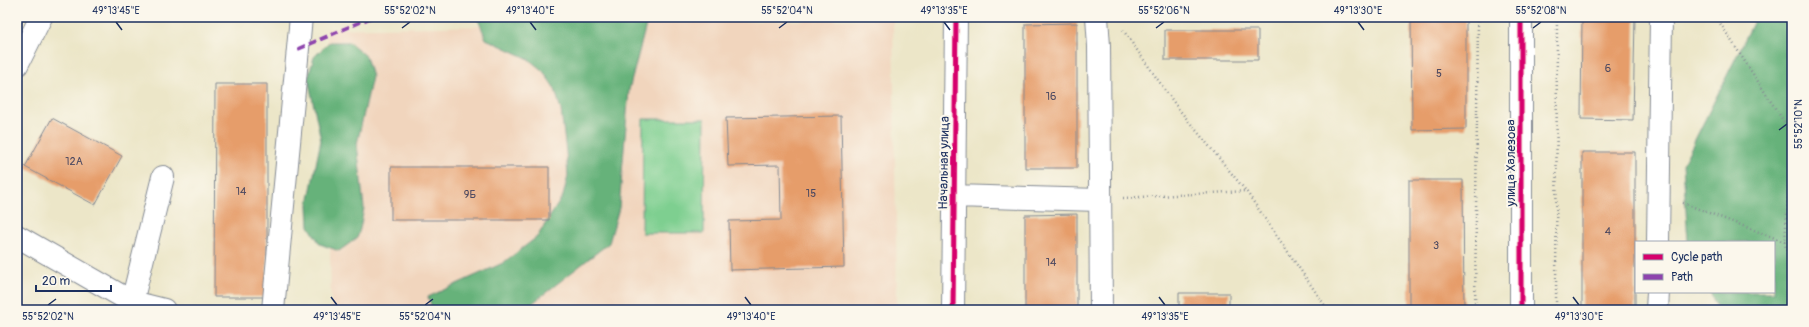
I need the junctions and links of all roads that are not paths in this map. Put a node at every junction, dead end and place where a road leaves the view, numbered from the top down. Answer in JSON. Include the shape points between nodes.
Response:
{"nodes":[{"id":1,"x":41,"y":17,"type":"edge"},
{"id":2,"x":301,"y":17,"type":"edge"},
{"id":3,"x":956,"y":17,"type":"edge"},
{"id":4,"x":1097,"y":17,"type":"edge"},
{"id":5,"x":1521,"y":17,"type":"edge"},
{"id":6,"x":1661,"y":17,"type":"edge"},
{"id":7,"x":17,"y":65,"type":"edge"},
{"id":8,"x":163,"y":177,"type":"dead end"},
{"id":9,"x":954,"y":196,"type":"junction"},
{"id":10,"x":1100,"y":200,"type":"junction"},
{"id":11,"x":17,"y":236,"type":"edge"},
{"id":12,"x":1658,"y":241,"type":"edge"},
{"id":13,"x":1658,"y":293,"type":"edge"},
{"id":14,"x":130,"y":306,"type":"edge"},
{"id":15,"x":164,"y":310,"type":"edge"},
{"id":16,"x":273,"y":310,"type":"edge"},
{"id":17,"x":953,"y":310,"type":"edge"},
{"id":18,"x":1101,"y":310,"type":"edge"},
{"id":19,"x":1521,"y":310,"type":"edge"},
{"id":20,"x":1657,"y":310,"type":"edge"}],
"edges":[{"from":1,"to":7,"type":"street"},
{"from":2,"to":16,"type":"street"},
{"from":3,"to":9,"type":"street","name":"Начальная улица"},
{"from":4,"to":10,"type":"street"},
{"from":5,"to":19,"type":"street","name":"улица Халезова"},
{"from":6,"to":12,"type":"street"},
{"from":8,"to":14,"type":"street"},
{"from":9,"to":10,"type":"street"},
{"from":9,"to":17,"type":"street","name":"Начальная улица"},
{"from":10,"to":18,"type":"street"},
{"from":11,"to":14,"type":"street"},
{"from":13,"to":20,"type":"street"},
{"from":14,"to":15,"type":"street"}]}
